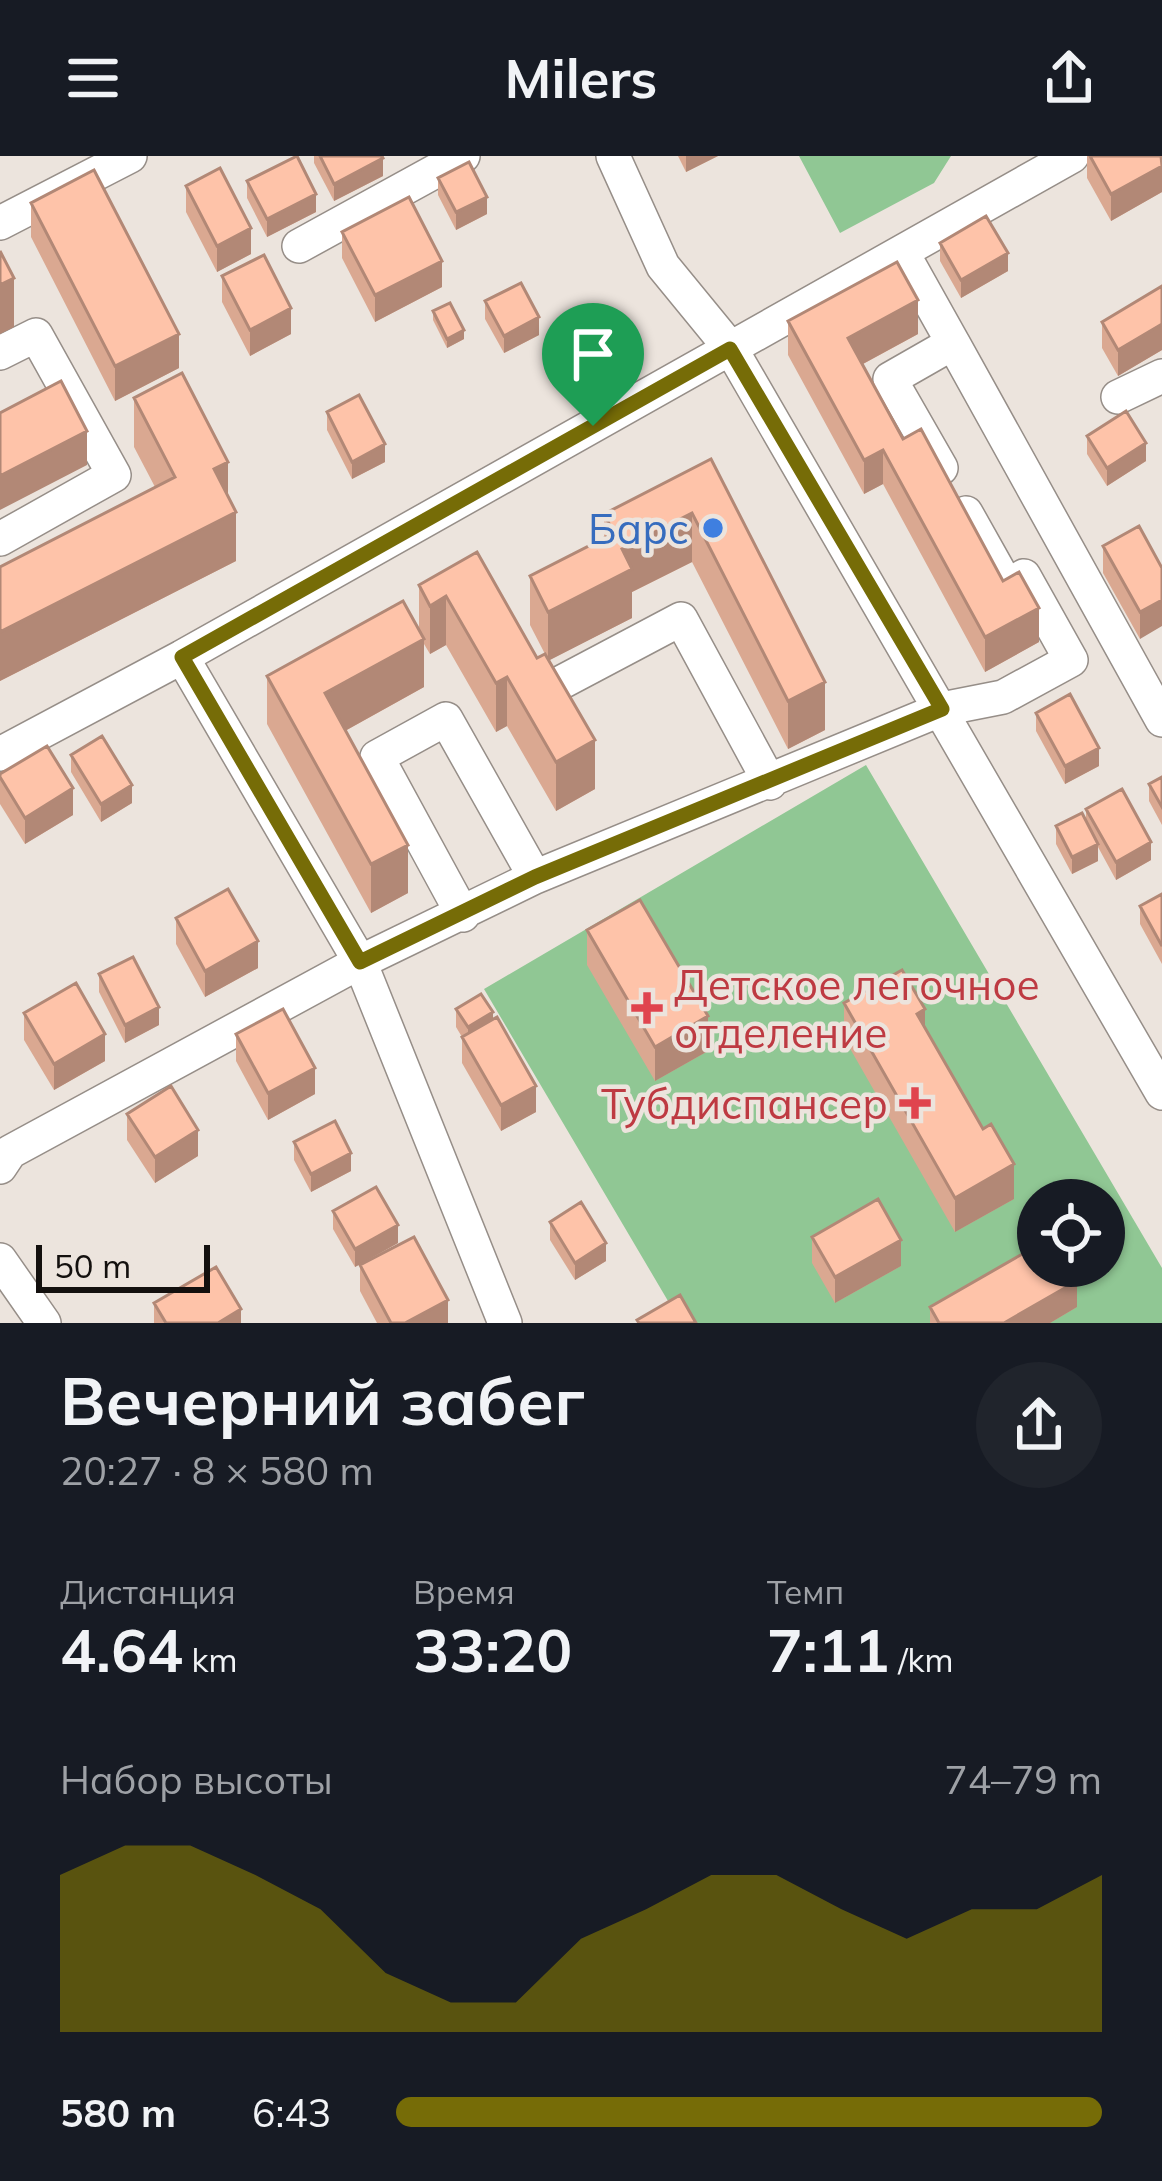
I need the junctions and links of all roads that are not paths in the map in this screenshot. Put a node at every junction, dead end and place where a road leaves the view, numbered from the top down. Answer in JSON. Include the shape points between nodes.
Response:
{"nodes":[{"id":1,"x":130,"y":156,"type":"edge"},
{"id":2,"x":463,"y":156,"type":"edge"},
{"id":3,"x":613,"y":156,"type":"edge"},
{"id":4,"x":1072,"y":156,"type":"edge"},
{"id":5,"x":0,"y":223,"type":"edge"},
{"id":6,"x":299,"y":246,"type":"dead end"},
{"id":7,"x":902,"y":252,"type":"junction"},
{"id":8,"x":953,"y":343,"type":"junction"},
{"id":9,"x":730,"y":349,"type":"junction"},
{"id":10,"x":0,"y":353,"type":"edge"},
{"id":11,"x":1162,"y":376,"type":"edge"},
{"id":12,"x":64,"y":386,"type":"junction"},
{"id":13,"x":1118,"y":397,"type":"dead end"},
{"id":14,"x":32,"y":404,"type":"edge"},
{"id":15,"x":0,"y":539,"type":"edge"},
{"id":16,"x":182,"y":657,"type":"junction"},
{"id":17,"x":562,"y":682,"type":"edge"},
{"id":18,"x":942,"y":709,"type":"junction"},
{"id":19,"x":1162,"y":720,"type":"edge"},
{"id":20,"x":0,"y":754,"type":"edge"},
{"id":21,"x":770,"y":783,"type":"junction"},
{"id":22,"x":535,"y":877,"type":"junction"},
{"id":23,"x":463,"y":915,"type":"junction"},
{"id":24,"x":360,"y":962,"type":"junction"},
{"id":25,"x":1162,"y":1093,"type":"edge"},
{"id":26,"x":0,"y":1167,"type":"edge"},
{"id":27,"x":0,"y":1260,"type":"edge"},
{"id":28,"x":30,"y":1318,"type":"edge"},
{"id":29,"x":505,"y":1323,"type":"edge"}],
"edges":[{"from":1,"to":5,"type":"street"},
{"from":2,"to":6,"type":"street"},
{"from":3,"to":9,"type":"street","via":[[663,266]]},
{"from":4,"to":7,"type":"street"},
{"from":7,"to":8,"type":"street"},
{"from":7,"to":9,"type":"street"},
{"from":8,"to":18,"type":"street","via":[[890,379],[1006,586],[1024,576],[1071,660],[1003,697]]},
{"from":8,"to":19,"type":"street"},
{"from":9,"to":16,"type":"street"},
{"from":9,"to":18,"type":"street"},
{"from":10,"to":12,"type":"street","via":[[36,334]]},
{"from":11,"to":13,"type":"street"},
{"from":12,"to":14,"type":"street"},
{"from":12,"to":15,"type":"street","via":[[122,489]]},
{"from":16,"to":20,"type":"street"},
{"from":16,"to":24,"type":"street"},
{"from":17,"to":21,"type":"street","via":[[681,620]]},
{"from":18,"to":21,"type":"street"},
{"from":18,"to":25,"type":"street"},
{"from":21,"to":22,"type":"street"},
{"from":22,"to":23,"type":"street"},
{"from":22,"to":23,"type":"street","via":[[446,719],[377,758]]},
{"from":23,"to":24,"type":"street"},
{"from":24,"to":26,"type":"street","via":[[10,1152]]},
{"from":24,"to":29,"type":"street"},
{"from":27,"to":28,"type":"street"}]}
